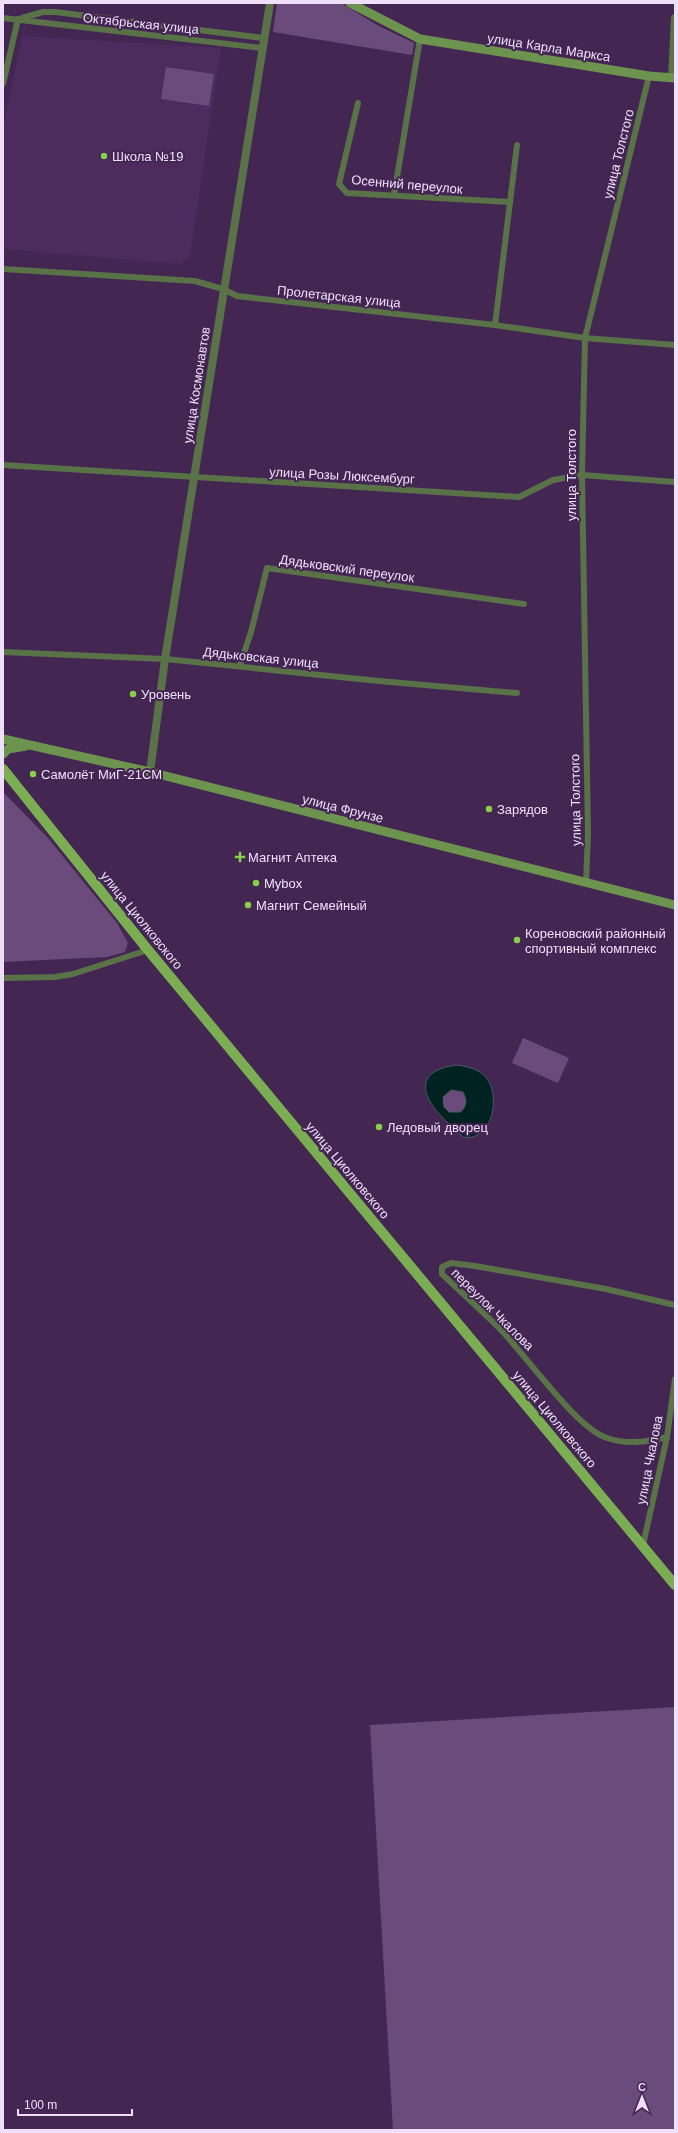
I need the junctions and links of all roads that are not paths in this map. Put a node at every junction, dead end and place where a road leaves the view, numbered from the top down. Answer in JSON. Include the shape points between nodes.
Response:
{"nodes":[{"id":1,"x":270,"y":3,"type":"edge"},
{"id":2,"x":350,"y":3,"type":"edge"},
{"id":3,"x":3,"y":18,"type":"edge"},
{"id":4,"x":675,"y":18,"type":"edge"},
{"id":5,"x":18,"y":19,"type":"junction"},
{"id":6,"x":263,"y":38,"type":"junction"},
{"id":7,"x":420,"y":39,"type":"junction"},
{"id":8,"x":262,"y":48,"type":"junction"},
{"id":9,"x":649,"y":76,"type":"junction"},
{"id":10,"x":674,"y":78,"type":"edge"},
{"id":11,"x":3,"y":84,"type":"edge"},
{"id":12,"x":358,"y":103,"type":"dead end"},
{"id":13,"x":517,"y":145,"type":"dead end"},
{"id":14,"x":394,"y":195,"type":"junction"},
{"id":15,"x":510,"y":202,"type":"junction"},
{"id":16,"x":3,"y":270,"type":"edge"},
{"id":17,"x":223,"y":289,"type":"junction"},
{"id":18,"x":495,"y":325,"type":"junction"},
{"id":19,"x":585,"y":338,"type":"junction"},
{"id":20,"x":675,"y":345,"type":"edge"},
{"id":21,"x":3,"y":465,"type":"edge"},
{"id":22,"x":582,"y":475,"type":"junction"},
{"id":23,"x":194,"y":477,"type":"junction"},
{"id":24,"x":675,"y":482,"type":"edge"},
{"id":25,"x":524,"y":604,"type":"dead end"},
{"id":26,"x":3,"y":652,"type":"edge"},
{"id":27,"x":165,"y":658,"type":"junction"},
{"id":28,"x":240,"y":665,"type":"junction"},
{"id":29,"x":517,"y":693,"type":"dead end"},
{"id":30,"x":3,"y":739,"type":"edge"},
{"id":31,"x":33,"y":746,"type":"junction"},
{"id":32,"x":3,"y":754,"type":"edge"},
{"id":33,"x":3,"y":769,"type":"edge"},
{"id":34,"x":150,"y":772,"type":"junction"},
{"id":35,"x":586,"y":882,"type":"junction"},
{"id":36,"x":675,"y":905,"type":"edge"},
{"id":37,"x":148,"y":950,"type":"junction"},
{"id":38,"x":3,"y":978,"type":"edge"},
{"id":39,"x":675,"y":1305,"type":"edge"},
{"id":40,"x":675,"y":1379,"type":"edge"},
{"id":41,"x":667,"y":1436,"type":"junction"},
{"id":42,"x":643,"y":1545,"type":"junction"},
{"id":43,"x":674,"y":1582,"type":"edge"}],
"edges":[{"from":1,"to":6,"type":"street","name":"улица Космонавтов"},
{"from":2,"to":7,"type":"main road","name":"улица Карла Маркса"},
{"from":3,"to":5,"type":"street","name":"Октябрьская улица"},
{"from":4,"to":10,"type":"street"},
{"from":5,"to":6,"type":"street","name":"Октябрьская улица","via":[[42,12],[55,12]]},
{"from":5,"to":8,"type":"street","name":"Октябрьская улица"},
{"from":5,"to":11,"type":"street"},
{"from":6,"to":8,"type":"street","name":"улица Космонавтов"},
{"from":7,"to":9,"type":"main road","name":"улица Карла Маркса"},
{"from":7,"to":14,"type":"street"},
{"from":8,"to":17,"type":"street","name":"улица Космонавтов"},
{"from":9,"to":10,"type":"main road","name":"улица Карла Маркса"},
{"from":9,"to":19,"type":"street","name":"улица Толстого"},
{"from":12,"to":14,"type":"street","name":"Осенний переулок","via":[[339,184],[347,193]]},
{"from":13,"to":15,"type":"street"},
{"from":14,"to":15,"type":"street","name":"Осенний переулок"},
{"from":15,"to":18,"type":"street"},
{"from":16,"to":17,"type":"street","name":"Пролетарская улица","via":[[195,281]]},
{"from":17,"to":18,"type":"street","name":"Пролетарская улица","via":[[237,296]]},
{"from":17,"to":23,"type":"street","name":"улица Космонавтов"},
{"from":18,"to":19,"type":"street","name":"Пролетарская улица"},
{"from":19,"to":20,"type":"street","name":"Пролетарская улица"},
{"from":19,"to":22,"type":"street","name":"улица Толстого"},
{"from":21,"to":23,"type":"street","name":"улица Розы Люксембург"},
{"from":22,"to":23,"type":"street","name":"улица Розы Люксембург","via":[[553,480],[519,497]]},
{"from":22,"to":24,"type":"street","name":"улица Розы Люксембург"},
{"from":22,"to":35,"type":"street","name":"улица Толстого","via":[[588,834]]},
{"from":23,"to":27,"type":"street","name":"улица Космонавтов"},
{"from":25,"to":28,"type":"street","name":"Дядьковский переулок","via":[[267,568]]},
{"from":26,"to":27,"type":"street","name":"Дядьковская улица"},
{"from":27,"to":28,"type":"street","name":"Дядьковская улица"},
{"from":27,"to":34,"type":"street","name":"улица Космонавтов"},
{"from":28,"to":29,"type":"street","name":"Дядьковская улица"},
{"from":30,"to":31,"type":"main road","name":"улица Фрунзе"},
{"from":31,"to":32,"type":"main road","via":[[8,749]]},
{"from":31,"to":34,"type":"main road","name":"улица Фрунзе"},
{"from":33,"to":37,"type":"main road","name":"улица Циолковского"},
{"from":34,"to":35,"type":"main road","name":"улица Фрунзе"},
{"from":35,"to":36,"type":"main road","name":"улица Фрунзе"},
{"from":37,"to":38,"type":"street","via":[[61,976]]},
{"from":37,"to":42,"type":"main road","name":"улица Циолковского"},
{"from":39,"to":41,"type":"street","name":"переулок Чкалова","via":[[598,1288],[451,1262],[442,1267],[442,1274],[500,1329],[584,1424],[606,1438],[626,1442],[645,1442]]},
{"from":40,"to":41,"type":"street","name":"улица Чкалова"},
{"from":41,"to":42,"type":"street","name":"улица Чкалова"},
{"from":42,"to":43,"type":"main road","name":"улица Циолковского"}]}
